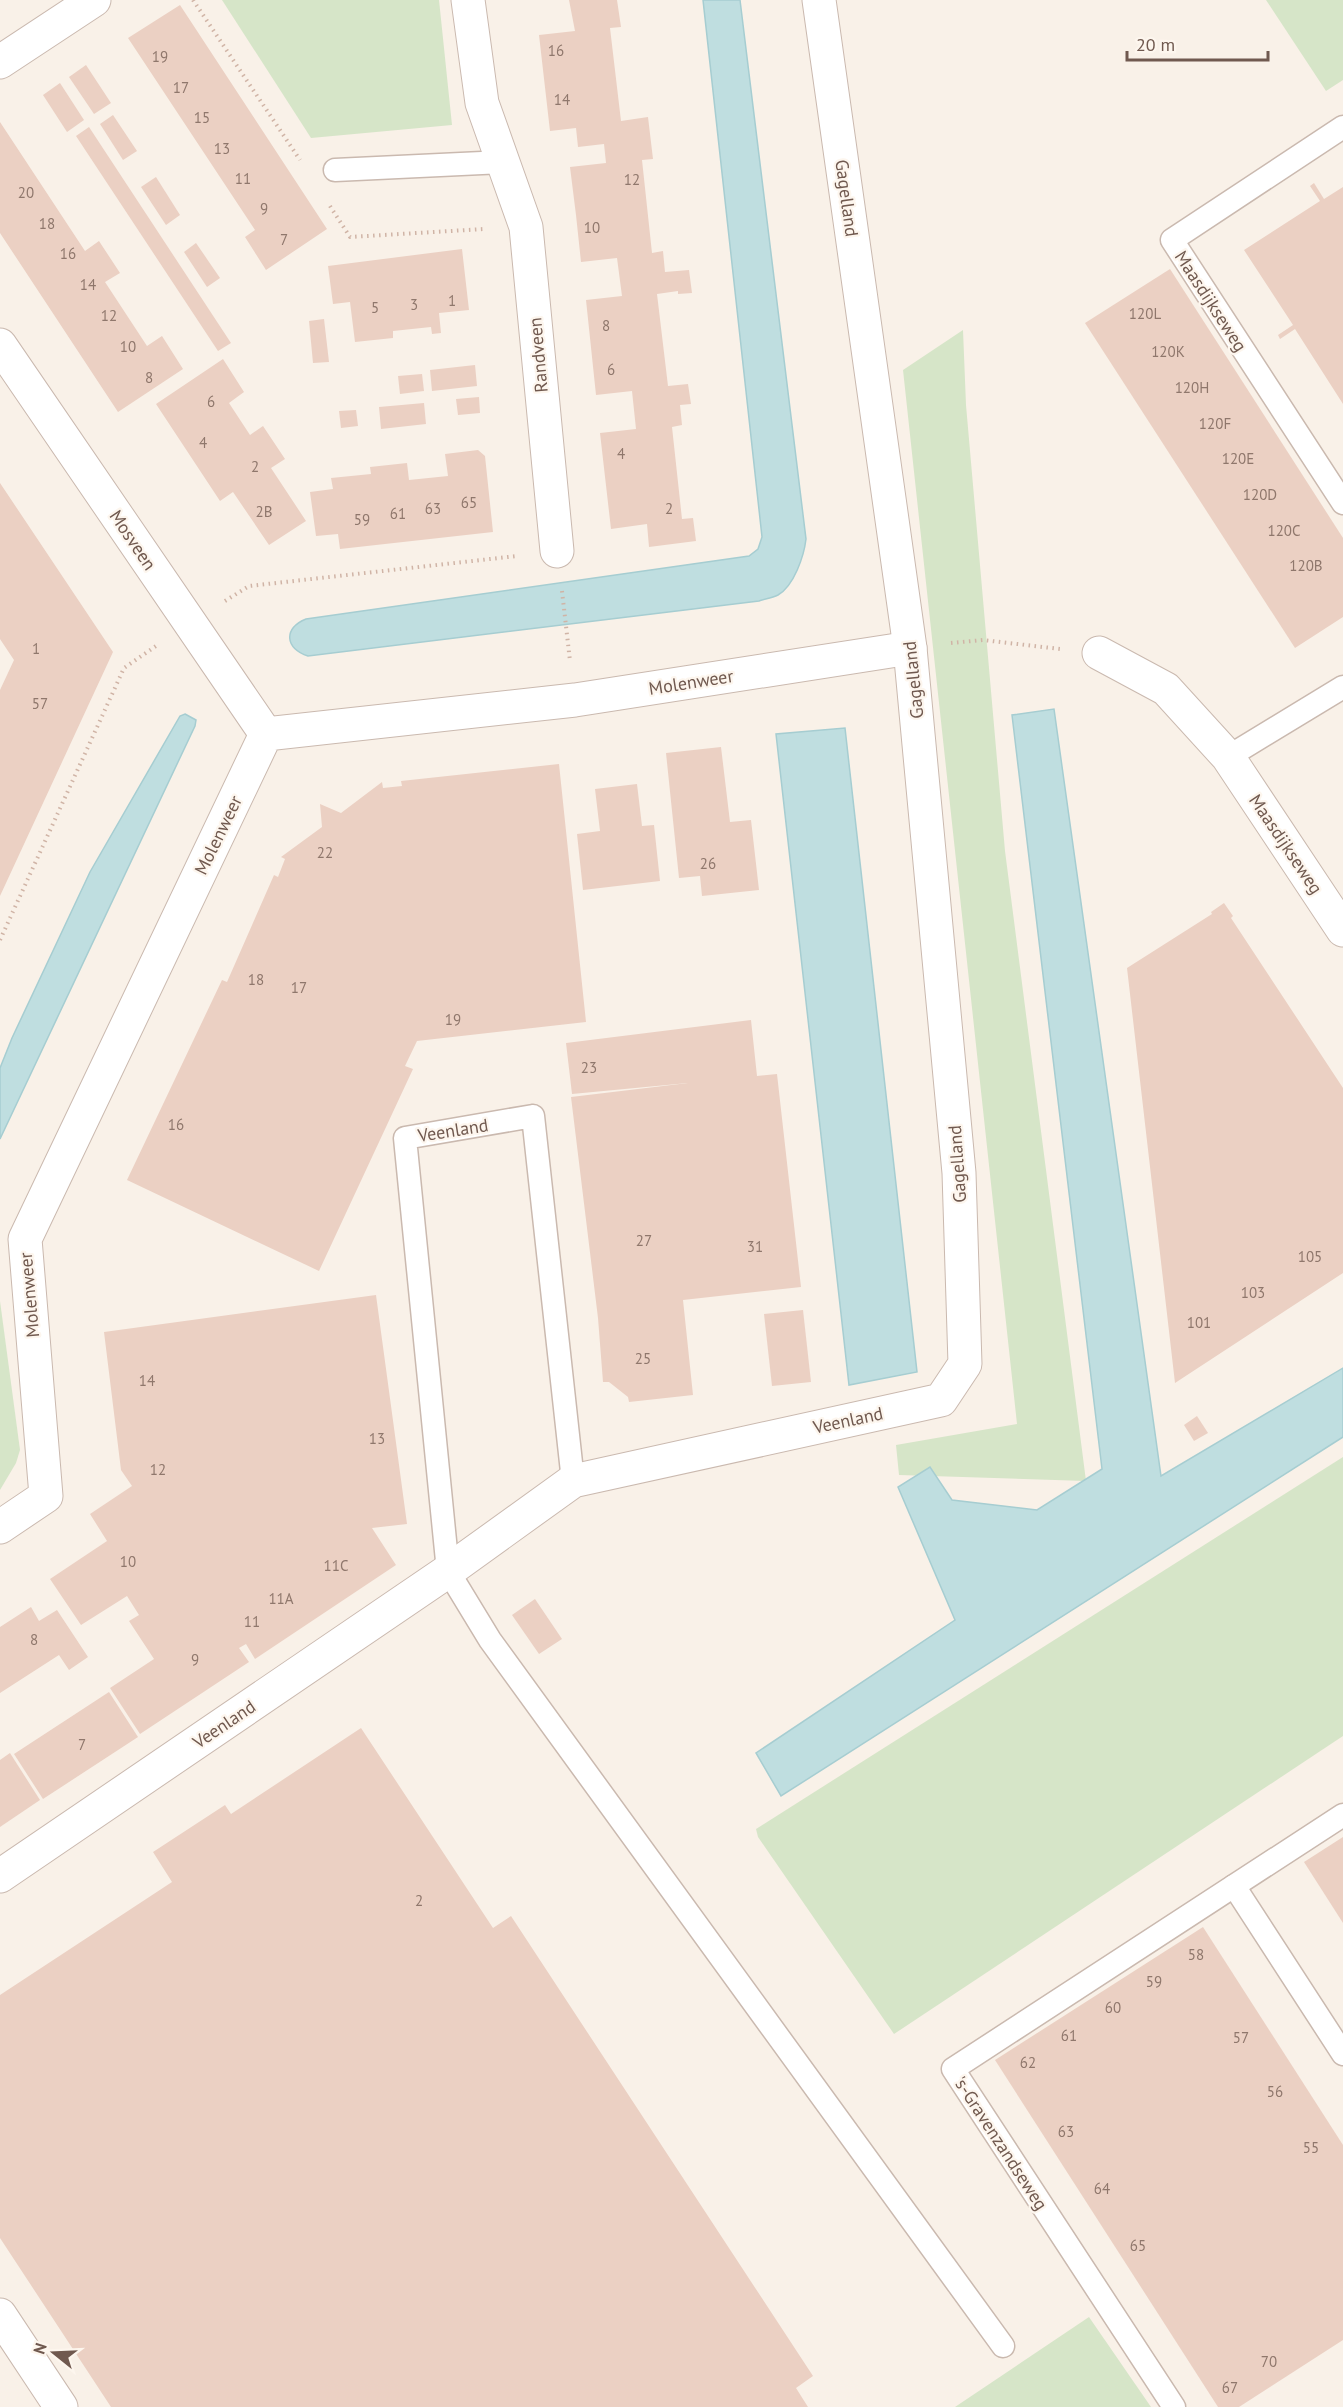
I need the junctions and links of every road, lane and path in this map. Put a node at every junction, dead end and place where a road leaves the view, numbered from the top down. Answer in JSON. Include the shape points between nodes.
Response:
{"nodes":[{"id":1,"x":94,"y":0,"type":"edge"},
{"id":2,"x":468,"y":0,"type":"edge"},
{"id":3,"x":819,"y":0,"type":"edge"},
{"id":4,"x":0,"y":62,"type":"edge"},
{"id":5,"x":1343,"y":127,"type":"edge"},
{"id":6,"x":503,"y":162,"type":"junction"},
{"id":7,"x":335,"y":170,"type":"dead end"},
{"id":8,"x":0,"y":345,"type":"edge"},
{"id":9,"x":1343,"y":503,"type":"edge"},
{"id":10,"x":557,"y":551,"type":"joint"},
{"id":11,"x":561,"y":584,"type":"dead end"},
{"id":12,"x":190,"y":624,"type":"junction"},
{"id":13,"x":567,"y":637,"type":"dead end"},
{"id":14,"x":910,"y":648,"type":"junction"},
{"id":15,"x":1099,"y":653,"type":"joint"},
{"id":16,"x":1343,"y":687,"type":"edge"},
{"id":17,"x":266,"y":734,"type":"junction"},
{"id":18,"x":1228,"y":757,"type":"junction"},
{"id":19,"x":1343,"y":930,"type":"edge"},
{"id":20,"x":0,"y":940,"type":"edge"},
{"id":21,"x":12,"y":1241,"type":"edge"},
{"id":22,"x":965,"y":1364,"type":"joint"},
{"id":23,"x":573,"y":1481,"type":"junction"},
{"id":24,"x":0,"y":1527,"type":"edge"},
{"id":25,"x":448,"y":1571,"type":"junction"},
{"id":26,"x":1343,"y":1815,"type":"edge"},
{"id":27,"x":0,"y":1876,"type":"edge"},
{"id":28,"x":1234,"y":1886,"type":"junction"},
{"id":29,"x":1343,"y":2054,"type":"edge"},
{"id":30,"x":0,"y":2315,"type":"edge"},
{"id":31,"x":1003,"y":2346,"type":"dead end"},
{"id":32,"x":61,"y":2407,"type":"edge"},
{"id":33,"x":1173,"y":2407,"type":"edge"}],
"edges":[{"from":1,"to":4,"type":"street"},
{"from":2,"to":6,"type":"street","name":"Randveen","via":[[482,103]]},
{"from":3,"to":14,"type":"street","name":"Gagelland"},
{"from":5,"to":9,"type":"lane","name":"Maasdijkseweg","via":[[1172,240]]},
{"from":6,"to":7,"type":"lane"},
{"from":6,"to":10,"type":"street","name":"Randveen","via":[[526,226]]},
{"from":8,"to":12,"type":"street","name":"Mosveen"},
{"from":10,"to":12,"type":"path","via":[[249,586]]},
{"from":11,"to":13,"type":"path"},
{"from":12,"to":17,"type":"street","name":"Mosveen"},
{"from":12,"to":20,"type":"path","via":[[124,668]]},
{"from":14,"to":15,"type":"path","via":[[983,640]]},
{"from":14,"to":17,"type":"street","name":"Molenweer","via":[[575,700]]},
{"from":14,"to":22,"type":"street","name":"Gagelland","via":[[959,1173]]},
{"from":15,"to":18,"type":"street","name":"Maasdijkseweg","via":[[1166,689]]},
{"from":16,"to":18,"type":"lane"},
{"from":17,"to":21,"type":"street","name":"Molenweer"},
{"from":18,"to":19,"type":"street","name":"Maasdijkseweg"},
{"from":21,"to":24,"type":"street","name":"Molenweer","via":[[46,1496]]},
{"from":22,"to":23,"type":"street","name":"Veenland","via":[[941,1400]]},
{"from":23,"to":25,"type":"street","name":"Veenland"},
{"from":23,"to":25,"type":"lane","name":"Veenland","via":[[534,1116],[405,1138]]},
{"from":25,"to":27,"type":"street","name":"Veenland"},
{"from":25,"to":31,"type":"lane","via":[[490,1640]]},
{"from":26,"to":28,"type":"lane","name":"'s-Gravenzandseweg"},
{"from":28,"to":29,"type":"lane"},
{"from":28,"to":33,"type":"lane","name":"'s-Gravenzandseweg","via":[[953,2069]]},
{"from":30,"to":32,"type":"street"}]}
